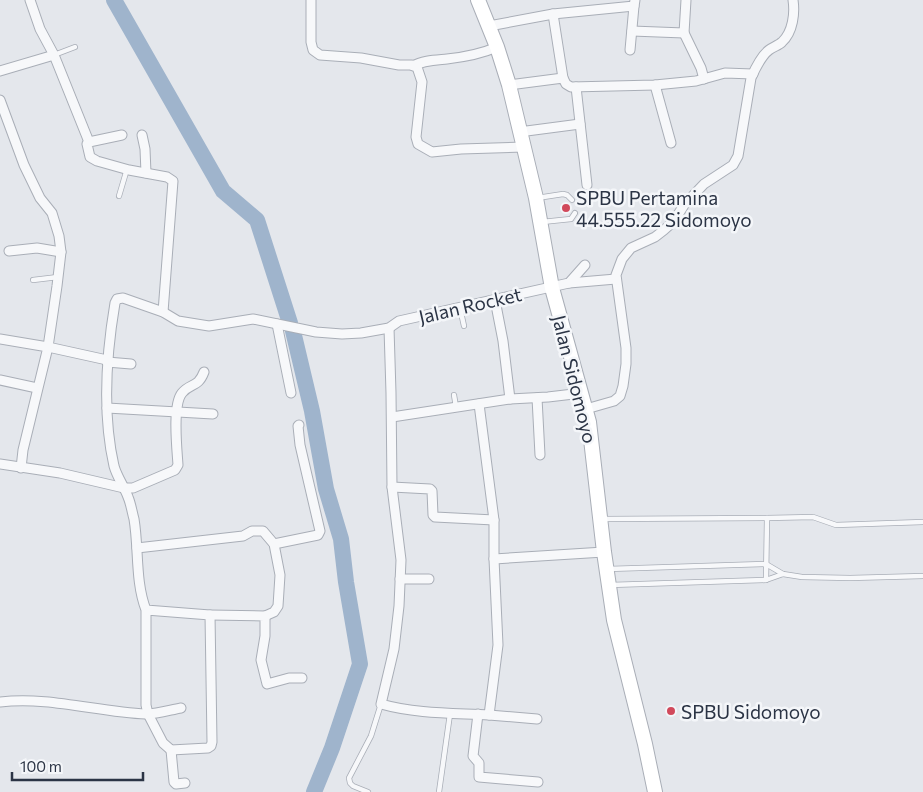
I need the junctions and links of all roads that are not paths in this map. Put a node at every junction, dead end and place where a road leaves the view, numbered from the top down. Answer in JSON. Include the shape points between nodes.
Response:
{"nodes":[{"id":1,"x":30,"y":0,"type":"edge"},
{"id":2,"x":311,"y":0,"type":"edge"},
{"id":3,"x":478,"y":0,"type":"edge"},
{"id":4,"x":686,"y":0,"type":"edge"},
{"id":5,"x":793,"y":0,"type":"edge"},
{"id":6,"x":634,"y":3,"type":"edge"},
{"id":7,"x":592,"y":5,"type":"edge"},
{"id":8,"x":553,"y":14,"type":"junction"},
{"id":9,"x":489,"y":26,"type":"junction"},
{"id":10,"x":632,"y":31,"type":"junction"},
{"id":11,"x":684,"y":33,"type":"junction"},
{"id":12,"x":75,"y":47,"type":"dead end"},
{"id":13,"x":497,"y":47,"type":"junction"},
{"id":14,"x":630,"y":50,"type":"dead end"},
{"id":15,"x":54,"y":55,"type":"junction"},
{"id":16,"x":413,"y":66,"type":"junction"},
{"id":17,"x":0,"y":71,"type":"edge"},
{"id":18,"x":753,"y":74,"type":"junction"},
{"id":19,"x":563,"y":78,"type":"junction"},
{"id":20,"x":704,"y":79,"type":"junction"},
{"id":21,"x":508,"y":85,"type":"junction"},
{"id":22,"x":655,"y":85,"type":"junction"},
{"id":23,"x":576,"y":87,"type":"junction"},
{"id":24,"x":0,"y":100,"type":"edge"},
{"id":25,"x":580,"y":124,"type":"junction"},
{"id":26,"x":520,"y":132,"type":"junction"},
{"id":27,"x":122,"y":135,"type":"dead end"},
{"id":28,"x":142,"y":135,"type":"dead end"},
{"id":29,"x":88,"y":142,"type":"junction"},
{"id":30,"x":671,"y":143,"type":"dead end"},
{"id":31,"x":523,"y":147,"type":"junction"},
{"id":32,"x":127,"y":169,"type":"junction"},
{"id":33,"x":146,"y":173,"type":"junction"},
{"id":34,"x":587,"y":185,"type":"dead end"},
{"id":35,"x":118,"y":196,"type":"dead end"},
{"id":36,"x":536,"y":198,"type":"junction"},
{"id":37,"x":572,"y":200,"type":"dead end"},
{"id":38,"x":575,"y":213,"type":"dead end"},
{"id":39,"x":540,"y":222,"type":"junction"},
{"id":40,"x":9,"y":252,"type":"dead end"},
{"id":41,"x":61,"y":252,"type":"junction"},
{"id":42,"x":585,"y":265,"type":"dead end"},
{"id":43,"x":58,"y":276,"type":"junction"},
{"id":44,"x":616,"y":279,"type":"junction"},
{"id":45,"x":33,"y":280,"type":"dead end"},
{"id":46,"x":569,"y":283,"type":"junction"},
{"id":47,"x":552,"y":286,"type":"junction"},
{"id":48,"x":494,"y":300,"type":"junction"},
{"id":49,"x":460,"y":308,"type":"junction"},
{"id":50,"x":163,"y":312,"type":"junction"},
{"id":51,"x":277,"y":324,"type":"junction"},
{"id":52,"x":464,"y":326,"type":"dead end"},
{"id":53,"x":389,"y":328,"type":"junction"},
{"id":54,"x":0,"y":339,"type":"edge"},
{"id":55,"x":48,"y":347,"type":"junction"},
{"id":56,"x":107,"y":361,"type":"junction"},
{"id":57,"x":131,"y":364,"type":"dead end"},
{"id":58,"x":204,"y":372,"type":"dead end"},
{"id":59,"x":0,"y":380,"type":"edge"},
{"id":60,"x":37,"y":388,"type":"junction"},
{"id":61,"x":291,"y":393,"type":"dead end"},
{"id":62,"x":582,"y":393,"type":"junction"},
{"id":63,"x":454,"y":395,"type":"dead end"},
{"id":64,"x":537,"y":398,"type":"junction"},
{"id":65,"x":510,"y":399,"type":"junction"},
{"id":66,"x":479,"y":404,"type":"junction"},
{"id":67,"x":107,"y":408,"type":"junction"},
{"id":68,"x":456,"y":408,"type":"junction"},
{"id":69,"x":586,"y":409,"type":"junction"},
{"id":70,"x":176,"y":412,"type":"junction"},
{"id":71,"x":213,"y":414,"type":"dead end"},
{"id":72,"x":392,"y":417,"type":"junction"},
{"id":73,"x":299,"y":425,"type":"dead end"},
{"id":74,"x":540,"y":455,"type":"dead end"},
{"id":75,"x":0,"y":464,"type":"edge"},
{"id":76,"x":21,"y":468,"type":"junction"},
{"id":77,"x":392,"y":487,"type":"junction"},
{"id":78,"x":124,"y":488,"type":"junction"},
{"id":79,"x":767,"y":518,"type":"junction"},
{"id":80,"x":600,"y":519,"type":"junction"},
{"id":81,"x":494,"y":520,"type":"junction"},
{"id":82,"x":923,"y":522,"type":"edge"},
{"id":83,"x":274,"y":544,"type":"junction"},
{"id":84,"x":136,"y":548,"type":"junction"},
{"id":85,"x":604,"y":552,"type":"junction"},
{"id":86,"x":494,"y":560,"type":"junction"},
{"id":87,"x":766,"y":564,"type":"junction"},
{"id":88,"x":606,"y":569,"type":"junction"},
{"id":89,"x":783,"y":574,"type":"junction"},
{"id":90,"x":923,"y":576,"type":"edge"},
{"id":91,"x":400,"y":578,"type":"junction"},
{"id":92,"x":429,"y":579,"type":"dead end"},
{"id":93,"x":766,"y":580,"type":"junction"},
{"id":94,"x":608,"y":585,"type":"junction"},
{"id":95,"x":146,"y":610,"type":"junction"},
{"id":96,"x":210,"y":615,"type":"junction"},
{"id":97,"x":265,"y":616,"type":"junction"},
{"id":98,"x":302,"y":678,"type":"dead end"},
{"id":99,"x":0,"y":702,"type":"edge"},
{"id":100,"x":382,"y":704,"type":"junction"},
{"id":101,"x":181,"y":708,"type":"dead end"},
{"id":102,"x":450,"y":713,"type":"junction"},
{"id":103,"x":148,"y":714,"type":"junction"},
{"id":104,"x":478,"y":714,"type":"junction"},
{"id":105,"x":489,"y":715,"type":"junction"},
{"id":106,"x":536,"y":718,"type":"dead end"},
{"id":107,"x":171,"y":750,"type":"junction"},
{"id":108,"x":538,"y":782,"type":"dead end"},
{"id":109,"x":185,"y":783,"type":"dead end"},
{"id":110,"x":368,"y":792,"type":"edge"},
{"id":111,"x":440,"y":792,"type":"edge"},
{"id":112,"x":656,"y":792,"type":"edge"}],
"edges":[{"from":1,"to":15,"type":"street"},
{"from":2,"to":16,"type":"street","via":[[311,42],[313,50],[320,55]]},
{"from":3,"to":9,"type":"main road","name":"Jalan Sidomoyo"},
{"from":4,"to":11,"type":"street"},
{"from":5,"to":18,"type":"street","via":[[794,19],[787,35],[767,52]]},
{"from":6,"to":7,"type":"street"},
{"from":6,"to":10,"type":"street"},
{"from":7,"to":8,"type":"street"},
{"from":8,"to":9,"type":"street"},
{"from":8,"to":19,"type":"street"},
{"from":9,"to":13,"type":"main road","name":"Jalan Sidomoyo"},
{"from":10,"to":11,"type":"street"},
{"from":10,"to":14,"type":"street"},
{"from":11,"to":20,"type":"street"},
{"from":12,"to":15,"type":"lane"},
{"from":13,"to":16,"type":"street","via":[[469,56]]},
{"from":13,"to":21,"type":"main road","name":"Jalan Sidomoyo"},
{"from":15,"to":17,"type":"street"},
{"from":15,"to":29,"type":"street"},
{"from":16,"to":31,"type":"street","via":[[422,82],[416,137],[422,147],[432,152]]},
{"from":18,"to":20,"type":"street","via":[[725,73]]},
{"from":18,"to":44,"type":"street","via":[[738,156],[733,165],[704,184],[664,230],[631,248],[622,259]]},
{"from":19,"to":21,"type":"street"},
{"from":19,"to":23,"type":"street","via":[[566,84]]},
{"from":20,"to":22,"type":"street"},
{"from":21,"to":26,"type":"main road","name":"Jalan Sidomoyo"},
{"from":22,"to":23,"type":"street"},
{"from":22,"to":30,"type":"street"},
{"from":23,"to":25,"type":"street"},
{"from":24,"to":41,"type":"street","via":[[24,165],[40,198],[52,213]]},
{"from":25,"to":26,"type":"street"},
{"from":25,"to":34,"type":"street"},
{"from":26,"to":31,"type":"main road","name":"Jalan Sidomoyo"},
{"from":27,"to":29,"type":"street"},
{"from":28,"to":33,"type":"street"},
{"from":29,"to":32,"type":"street","via":[[92,159]]},
{"from":31,"to":36,"type":"main road","name":"Jalan Sidomoyo"},
{"from":32,"to":33,"type":"street"},
{"from":32,"to":35,"type":"lane"},
{"from":33,"to":50,"type":"street","via":[[173,180]]},
{"from":36,"to":37,"type":"lane","via":[[563,194]]},
{"from":36,"to":39,"type":"main road","name":"Jalan Sidomoyo"},
{"from":38,"to":39,"type":"lane","via":[[571,219]]},
{"from":39,"to":47,"type":"main road","name":"Jalan Sidomoyo"},
{"from":40,"to":41,"type":"street","via":[[37,248]]},
{"from":41,"to":43,"type":"street"},
{"from":42,"to":46,"type":"street"},
{"from":43,"to":45,"type":"lane"},
{"from":43,"to":55,"type":"street"},
{"from":44,"to":46,"type":"street","name":"Jalan Rocket"},
{"from":44,"to":69,"type":"street","via":[[626,348],[623,386],[620,396],[614,401]]},
{"from":46,"to":47,"type":"street","name":"Jalan Rocket"},
{"from":47,"to":48,"type":"street","name":"Jalan Rocket"},
{"from":47,"to":62,"type":"main road","name":"Jalan Sidomoyo"},
{"from":48,"to":49,"type":"street","name":"Jalan Rocket"},
{"from":48,"to":65,"type":"street"},
{"from":49,"to":52,"type":"lane"},
{"from":49,"to":53,"type":"street","name":"Jalan Rocket","via":[[399,321]]},
{"from":50,"to":51,"type":"street","name":"Jalan Rocket","via":[[178,320],[209,326],[252,319]]},
{"from":50,"to":56,"type":"street","name":"Jalan Rocket","via":[[118,299]]},
{"from":51,"to":53,"type":"street","name":"Jalan Rocket","via":[[330,334]]},
{"from":51,"to":61,"type":"street"},
{"from":53,"to":72,"type":"street"},
{"from":54,"to":55,"type":"street"},
{"from":55,"to":56,"type":"street"},
{"from":55,"to":60,"type":"street"},
{"from":56,"to":57,"type":"street"},
{"from":56,"to":67,"type":"street"},
{"from":58,"to":70,"type":"street","via":[[197,384],[182,393]]},
{"from":59,"to":60,"type":"street"},
{"from":60,"to":76,"type":"street"},
{"from":62,"to":64,"type":"street"},
{"from":62,"to":69,"type":"main road","name":"Jalan Sidomoyo"},
{"from":63,"to":68,"type":"lane"},
{"from":64,"to":65,"type":"street"},
{"from":64,"to":74,"type":"street"},
{"from":65,"to":66,"type":"street"},
{"from":66,"to":68,"type":"street"},
{"from":66,"to":81,"type":"street"},
{"from":67,"to":70,"type":"street"},
{"from":67,"to":78,"type":"street","via":[[108,436],[115,468]]},
{"from":68,"to":72,"type":"street"},
{"from":69,"to":80,"type":"main road","name":"Jalan Sidomoyo"},
{"from":70,"to":71,"type":"street"},
{"from":70,"to":78,"type":"street","via":[[176,468],[133,488]]},
{"from":72,"to":77,"type":"street"},
{"from":73,"to":83,"type":"street","via":[[300,445],[320,531],[318,535]]},
{"from":75,"to":76,"type":"street"},
{"from":76,"to":78,"type":"street","via":[[60,473]]},
{"from":77,"to":81,"type":"street","via":[[430,489],[435,517]]},
{"from":77,"to":91,"type":"street","via":[[401,560]]},
{"from":78,"to":84,"type":"street","via":[[130,502]]},
{"from":79,"to":80,"type":"lane"},
{"from":79,"to":82,"type":"lane","via":[[813,517],[836,524]]},
{"from":79,"to":87,"type":"lane"},
{"from":80,"to":85,"type":"main road","name":"Jalan Sidomoyo"},
{"from":81,"to":86,"type":"street"},
{"from":83,"to":84,"type":"street","via":[[263,530],[243,536]]},
{"from":83,"to":97,"type":"street","via":[[280,575],[279,603],[274,612]]},
{"from":84,"to":95,"type":"street","via":[[141,597]]},
{"from":85,"to":86,"type":"street"},
{"from":85,"to":88,"type":"main road","name":"Jalan Sidomoyo"},
{"from":86,"to":105,"type":"street","via":[[498,645]]},
{"from":87,"to":88,"type":"lane"},
{"from":87,"to":89,"type":"lane"},
{"from":87,"to":93,"type":"lane"},
{"from":88,"to":94,"type":"main road","name":"Jalan Sidomoyo"},
{"from":89,"to":90,"type":"lane","via":[[850,578]]},
{"from":89,"to":93,"type":"lane"},
{"from":91,"to":92,"type":"street"},
{"from":91,"to":100,"type":"street","via":[[394,649]]},
{"from":93,"to":94,"type":"lane"},
{"from":94,"to":112,"type":"main road","name":"Jalan Sidomoyo"},
{"from":95,"to":96,"type":"street"},
{"from":95,"to":103,"type":"street"},
{"from":96,"to":97,"type":"street"},
{"from":96,"to":107,"type":"street","via":[[211,746],[202,750]]},
{"from":97,"to":98,"type":"street","via":[[261,660],[267,684]]},
{"from":99,"to":103,"type":"street","via":[[34,701]]},
{"from":100,"to":102,"type":"street"},
{"from":100,"to":110,"type":"lane","via":[[371,736],[349,778],[353,786]]},
{"from":101,"to":103,"type":"street"},
{"from":102,"to":104,"type":"street"},
{"from":102,"to":111,"type":"lane"},
{"from":103,"to":107,"type":"street","via":[[163,743]]},
{"from":104,"to":105,"type":"street"},
{"from":104,"to":108,"type":"street","via":[[473,756],[479,763],[479,777]]},
{"from":105,"to":106,"type":"street"},
{"from":107,"to":109,"type":"street","via":[[174,782]]}]}
